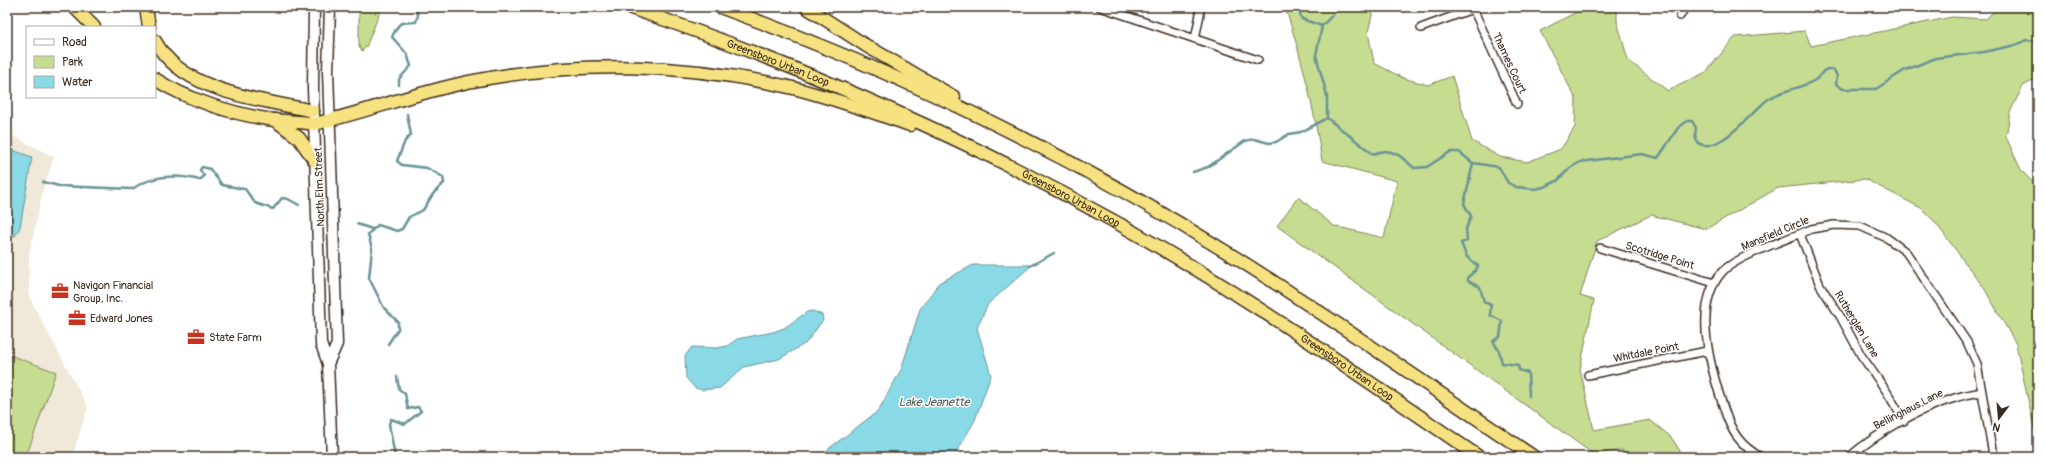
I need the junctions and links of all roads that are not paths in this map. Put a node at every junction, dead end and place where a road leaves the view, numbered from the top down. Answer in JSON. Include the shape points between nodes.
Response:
{"nodes":[{"id":1,"x":74,"y":7,"type":"edge"},
{"id":2,"x":146,"y":7,"type":"edge"},
{"id":3,"x":314,"y":7,"type":"edge"},
{"id":4,"x":330,"y":7,"type":"edge"},
{"id":5,"x":628,"y":7,"type":"edge"},
{"id":6,"x":720,"y":7,"type":"edge"},
{"id":7,"x":806,"y":7,"type":"edge"},
{"id":8,"x":1100,"y":7,"type":"edge"},
{"id":9,"x":1199,"y":7,"type":"edge"},
{"id":10,"x":1685,"y":7,"type":"edge"},
{"id":11,"x":1474,"y":8,"type":"edge"},
{"id":12,"x":1680,"y":16,"type":"dead end"},
{"id":13,"x":93,"y":26,"type":"edge"},
{"id":14,"x":149,"y":26,"type":"edge"},
{"id":15,"x":1421,"y":28,"type":"dead end"},
{"id":16,"x":1194,"y":39,"type":"junction"},
{"id":17,"x":156,"y":42,"type":"edge"},
{"id":18,"x":1258,"y":60,"type":"dead end"},
{"id":19,"x":156,"y":80,"type":"edge"},
{"id":20,"x":1516,"y":104,"type":"dead end"},
{"id":21,"x":313,"y":111,"type":"junction"},
{"id":22,"x":274,"y":120,"type":"junction"},
{"id":23,"x":329,"y":121,"type":"junction"},
{"id":24,"x":314,"y":124,"type":"junction"},
{"id":25,"x":1039,"y":146,"type":"junction"},
{"id":26,"x":976,"y":149,"type":"junction"},
{"id":27,"x":315,"y":161,"type":"junction"},
{"id":28,"x":1800,"y":234,"type":"junction"},
{"id":29,"x":1600,"y":248,"type":"dead end"},
{"id":30,"x":1714,"y":283,"type":"junction"},
{"id":31,"x":1707,"y":351,"type":"junction"},
{"id":32,"x":328,"y":364,"type":"junction"},
{"id":33,"x":1588,"y":375,"type":"dead end"},
{"id":34,"x":1982,"y":392,"type":"junction"},
{"id":35,"x":1904,"y":421,"type":"junction"},
{"id":36,"x":332,"y":457,"type":"edge"},
{"id":37,"x":1480,"y":457,"type":"edge"},
{"id":38,"x":1534,"y":457,"type":"edge"},
{"id":39,"x":1761,"y":457,"type":"edge"},
{"id":40,"x":1849,"y":457,"type":"edge"},
{"id":41,"x":1995,"y":457,"type":"edge"}],
"edges":[{"from":1,"to":13,"type":"highway"},
{"from":2,"to":14,"type":"highway"},
{"from":3,"to":21,"type":"main road","name":"North Elm Street"},
{"from":4,"to":23,"type":"main road","name":"North Elm Street"},
{"from":5,"to":26,"type":"highway","name":"Greensboro Urban Loop","via":[[789,66],[876,102]]},
{"from":6,"to":25,"type":"highway","via":[[888,74]]},
{"from":7,"to":25,"type":"highway","via":[[865,45]]},
{"from":8,"to":16,"type":"street"},
{"from":9,"to":16,"type":"street","via":[[1200,14]]},
{"from":10,"to":12,"type":"street"},
{"from":11,"to":15,"type":"street"},
{"from":11,"to":20,"type":"street","name":"Thames Court"},
{"from":16,"to":18,"type":"street"},
{"from":17,"to":21,"type":"highway","via":[[173,65],[197,81],[231,92]]},
{"from":19,"to":22,"type":"highway","via":[[200,101]]},
{"from":21,"to":24,"type":"main road","name":"North Elm Street"},
{"from":22,"to":24,"type":"highway"},
{"from":22,"to":27,"type":"highway","via":[[299,138]]},
{"from":23,"to":24,"type":"highway"},
{"from":23,"to":26,"type":"highway","via":[[414,95],[495,77],[577,68],[668,69],[743,78],[808,92]]},
{"from":23,"to":32,"type":"main road","name":"North Elm Street","via":[[337,344]]},
{"from":24,"to":27,"type":"main road","name":"North Elm Street"},
{"from":25,"to":38,"type":"highway","via":[[1137,199],[1232,256],[1326,316]]},
{"from":26,"to":37,"type":"highway","name":"Greensboro Urban Loop","via":[[1108,218],[1216,281]]},
{"from":27,"to":32,"type":"main road","name":"North Elm Street","via":[[322,344]]},
{"from":28,"to":30,"type":"street","name":"Mansfield Circle","via":[[1737,261],[1723,271]]},
{"from":28,"to":34,"type":"street","name":"Mansfield Circle","via":[[1823,226],[1860,226],[1887,238],[1906,252],[1967,342],[1977,364]]},
{"from":28,"to":35,"type":"street","name":"Rutherglen Lane","via":[[1820,285]]},
{"from":29,"to":30,"type":"street","name":"Scotridge Point"},
{"from":30,"to":31,"type":"street","name":"Mansfield Circle","via":[[1706,315]]},
{"from":31,"to":33,"type":"street","name":"Whitdale Point"},
{"from":31,"to":39,"type":"street","name":"Mansfield Circle","via":[[1725,414],[1737,437]]},
{"from":32,"to":36,"type":"main road","name":"North Elm Street"},
{"from":34,"to":35,"type":"street","name":"Bellinghaus Lane","via":[[1952,398]]},
{"from":34,"to":41,"type":"street","name":"Mansfield Circle"},
{"from":35,"to":40,"type":"street","name":"Bellinghaus Lane"}]}
